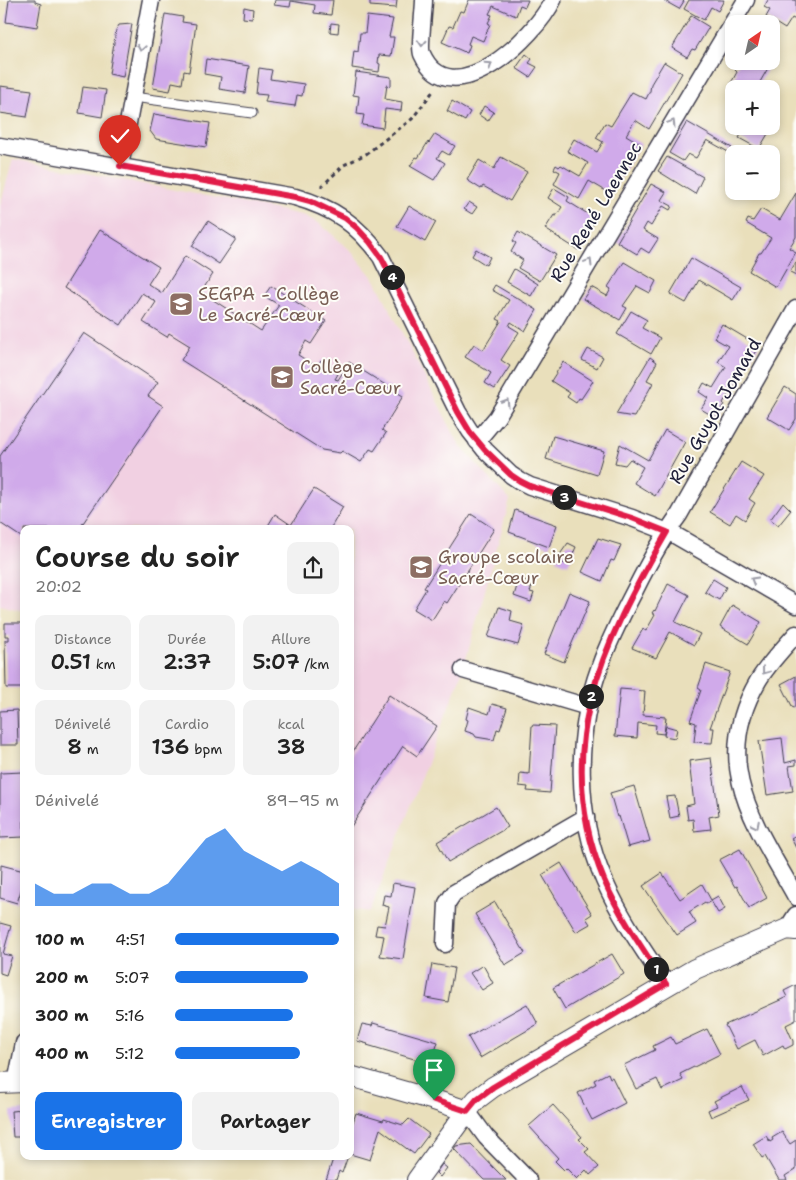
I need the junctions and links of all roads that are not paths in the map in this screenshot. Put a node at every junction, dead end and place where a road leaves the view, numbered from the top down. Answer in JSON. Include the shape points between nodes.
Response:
{"nodes":[{"id":1,"x":151,"y":0,"type":"edge"},
{"id":2,"x":424,"y":0,"type":"edge"},
{"id":3,"x":553,"y":0,"type":"edge"},
{"id":4,"x":746,"y":0,"type":"edge"},
{"id":5,"x":133,"y":97,"type":"junction"},
{"id":6,"x":252,"y":112,"type":"dead end"},
{"id":7,"x":0,"y":146,"type":"edge"},
{"id":8,"x":120,"y":166,"type":"junction"},
{"id":9,"x":796,"y":308,"type":"edge"},
{"id":10,"x":477,"y":441,"type":"junction"},
{"id":11,"x":667,"y":532,"type":"junction"},
{"id":12,"x":796,"y":605,"type":"edge"},
{"id":13,"x":796,"y":634,"type":"edge"},
{"id":14,"x":463,"y":670,"type":"dead end"},
{"id":15,"x":588,"y":707,"type":"junction"},
{"id":16,"x":586,"y":817,"type":"junction"},
{"id":17,"x":796,"y":897,"type":"edge"},
{"id":18,"x":793,"y":925,"type":"edge"},
{"id":19,"x":445,"y":944,"type":"dead end"},
{"id":20,"x":666,"y":984,"type":"junction"},
{"id":21,"x":20,"y":1058,"type":"edge"},
{"id":22,"x":354,"y":1077,"type":"edge"},
{"id":23,"x":13,"y":1083,"type":"edge"},
{"id":24,"x":467,"y":1111,"type":"junction"},
{"id":25,"x":417,"y":1180,"type":"edge"},
{"id":26,"x":528,"y":1180,"type":"edge"}],
"edges":[{"from":1,"to":5,"type":"street","one_way":true},
{"from":2,"to":3,"type":"street","one_way":true,"via":[[421,52],[443,77],[460,78],[485,69],[522,42]]},
{"from":10,"to":4,"type":"street","name":"Rue René Laennec","one_way":true,"via":[[497,417]]},
{"from":5,"to":6,"type":"lane"},
{"from":5,"to":8,"type":"street"},
{"from":7,"to":8,"type":"street"},
{"from":8,"to":10,"type":"street","via":[[310,201],[345,218],[381,257],[458,412]]},
{"from":9,"to":11,"type":"street","name":"Rue Guyot Jomard"},
{"from":10,"to":11,"type":"street","via":[[511,475],[525,483]]},
{"from":12,"to":11,"type":"street","one_way":true},
{"from":11,"to":15,"type":"street","name":"Rue Guyot Jomard","via":[[611,637]]},
{"from":13,"to":17,"type":"street","one_way":true,"via":[[759,680],[747,704],[738,746],[738,772],[745,802]]},
{"from":14,"to":15,"type":"street"},
{"from":15,"to":16,"type":"street","name":"Rue Guyot Jomard","via":[[581,766]]},
{"from":16,"to":19,"type":"street","via":[[454,893],[447,903]]},
{"from":16,"to":20,"type":"street","name":"Rue Guyot Jomard","via":[[604,880]]},
{"from":18,"to":20,"type":"street"},
{"from":20,"to":24,"type":"street","via":[[493,1087]]},
{"from":21,"to":23,"type":"street"},
{"from":22,"to":24,"type":"street"},
{"from":24,"to":25,"type":"street"},
{"from":24,"to":26,"type":"street","via":[[486,1137]]}]}
